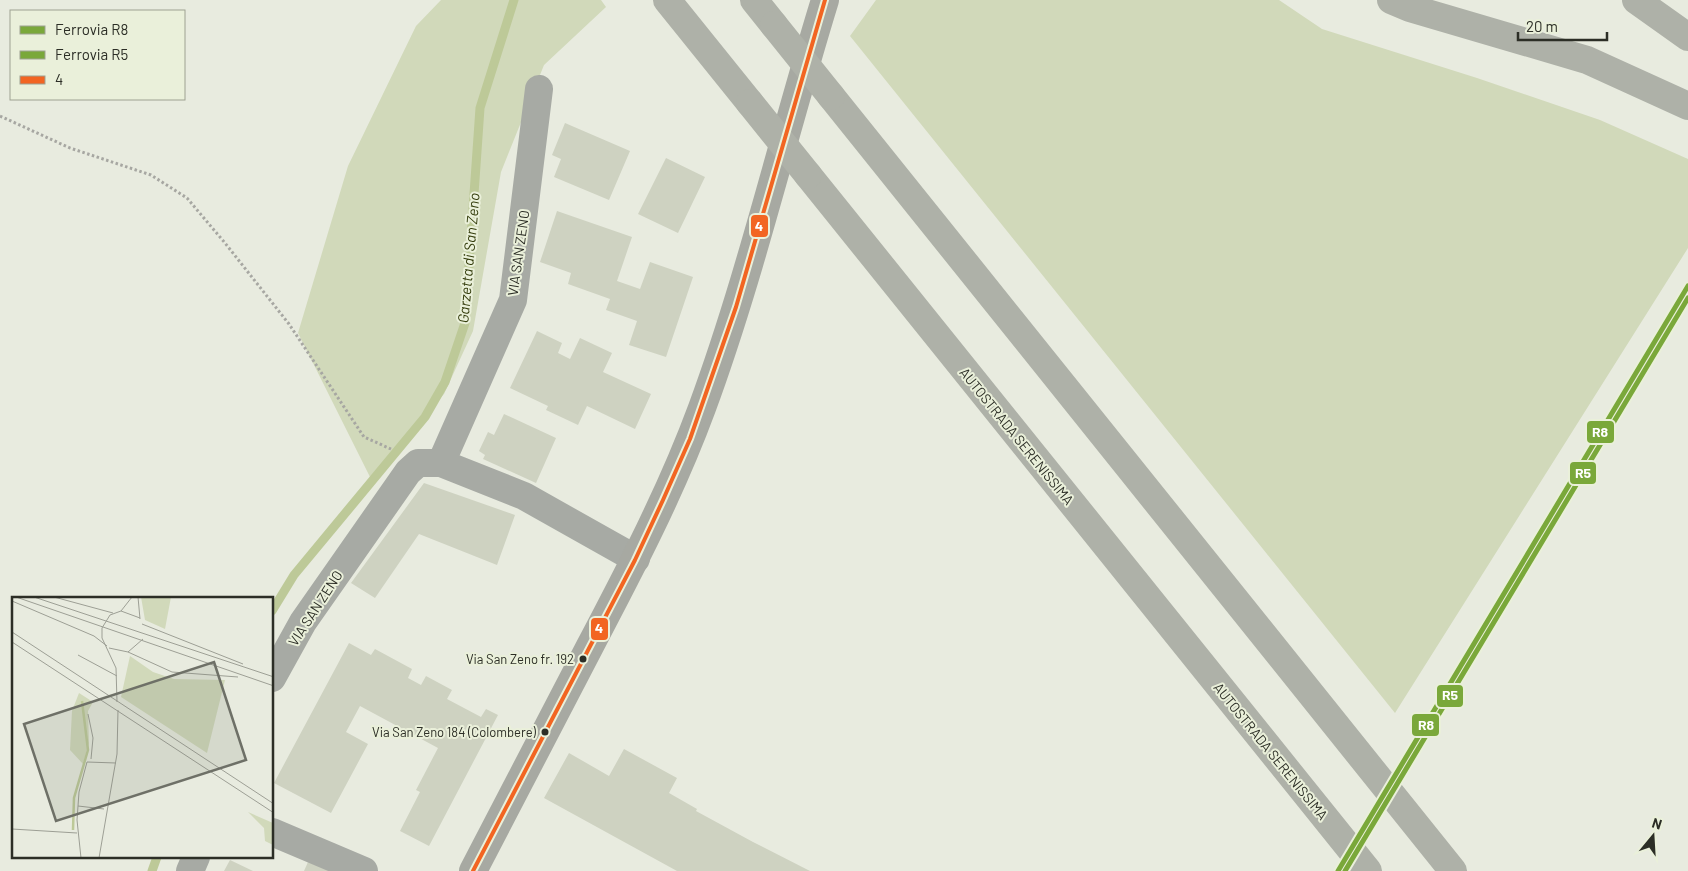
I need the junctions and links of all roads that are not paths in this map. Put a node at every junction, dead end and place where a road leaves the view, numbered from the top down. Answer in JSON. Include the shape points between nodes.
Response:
{"nodes":[{"id":1,"x":667,"y":0,"type":"edge"},
{"id":2,"x":754,"y":0,"type":"edge"},
{"id":3,"x":825,"y":0,"type":"edge"},
{"id":4,"x":1391,"y":0,"type":"edge"},
{"id":5,"x":1636,"y":0,"type":"edge"},
{"id":6,"x":1688,"y":37,"type":"edge"},
{"id":7,"x":539,"y":88,"type":"dead end"},
{"id":8,"x":1688,"y":106,"type":"edge"},
{"id":9,"x":430,"y":463,"type":"junction"},
{"id":10,"x":636,"y":559,"type":"junction"},
{"id":11,"x":274,"y":674,"type":"edge"},
{"id":12,"x":274,"y":833,"type":"edge"},
{"id":13,"x":196,"y":858,"type":"edge"},
{"id":14,"x":190,"y":871,"type":"edge"},
{"id":15,"x":364,"y":871,"type":"edge"},
{"id":16,"x":473,"y":871,"type":"edge"},
{"id":17,"x":1368,"y":871,"type":"edge"},
{"id":18,"x":1453,"y":871,"type":"edge"}],
"edges":[{"from":1,"to":17,"type":"highway","name":"AUTOSTRADA SERENISSIMA","bridge":true},
{"from":2,"to":18,"type":"highway","bridge":true},
{"from":3,"to":10,"type":"street","via":[[768,202],[718,359],[669,488]]},
{"from":4,"to":8,"type":"highway","via":[[1587,60]]},
{"from":5,"to":6,"type":"highway"},
{"from":7,"to":9,"type":"street","name":"VIA SAN ZENO","via":[[513,300]]},
{"from":9,"to":10,"type":"street","via":[[524,496]]},
{"from":9,"to":11,"type":"street","name":"VIA SAN ZENO","via":[[408,472],[303,622]]},
{"from":10,"to":16,"type":"street"},
{"from":12,"to":15,"type":"street"},
{"from":13,"to":14,"type":"street"}]}
